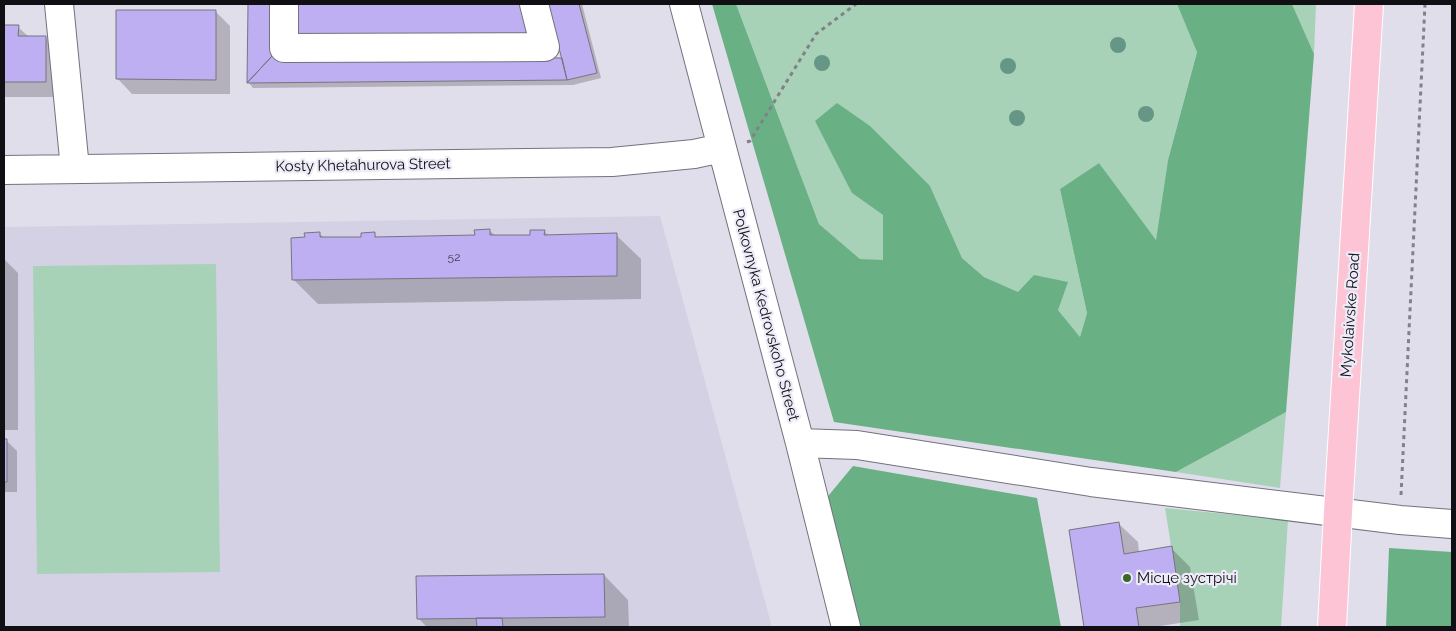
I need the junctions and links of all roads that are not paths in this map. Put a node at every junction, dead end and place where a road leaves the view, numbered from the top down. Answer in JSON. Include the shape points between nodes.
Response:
{"nodes":[{"id":1,"x":59,"y":4,"type":"edge"},
{"id":2,"x":284,"y":4,"type":"edge"},
{"id":3,"x":534,"y":4,"type":"edge"},
{"id":4,"x":684,"y":4,"type":"edge"},
{"id":5,"x":1369,"y":4,"type":"edge"},
{"id":6,"x":722,"y":148,"type":"junction"},
{"id":7,"x":75,"y":169,"type":"junction"},
{"id":8,"x":4,"y":170,"type":"edge"},
{"id":9,"x":800,"y":443,"type":"junction"},
{"id":10,"x":1338,"y":512,"type":"junction"},
{"id":11,"x":1452,"y":524,"type":"edge"},
{"id":12,"x":846,"y":627,"type":"edge"},
{"id":13,"x":1332,"y":627,"type":"edge"}],
"edges":[{"from":1,"to":7,"type":"street"},
{"from":2,"to":3,"type":"street","via":[[284,48],[545,47]]},
{"from":4,"to":6,"type":"street","name":"Polkovnyka Kedrovskoho Street"},
{"from":5,"to":10,"type":"main road","name":"Mykolaivske Road"},
{"from":6,"to":7,"type":"street","name":"Kosty Khetahurova Street","via":[[612,162]]},
{"from":6,"to":9,"type":"street","name":"Polkovnyka Kedrovskoho Street"},
{"from":7,"to":8,"type":"street","name":"Kosty Khetahurova Street"},
{"from":9,"to":10,"type":"street","via":[[857,444],[1091,482]]},
{"from":9,"to":12,"type":"street","name":"Polkovnyka Kedrovskoho Street"},
{"from":10,"to":11,"type":"street"},
{"from":10,"to":13,"type":"main road","name":"Mykolaivske Road"}]}
